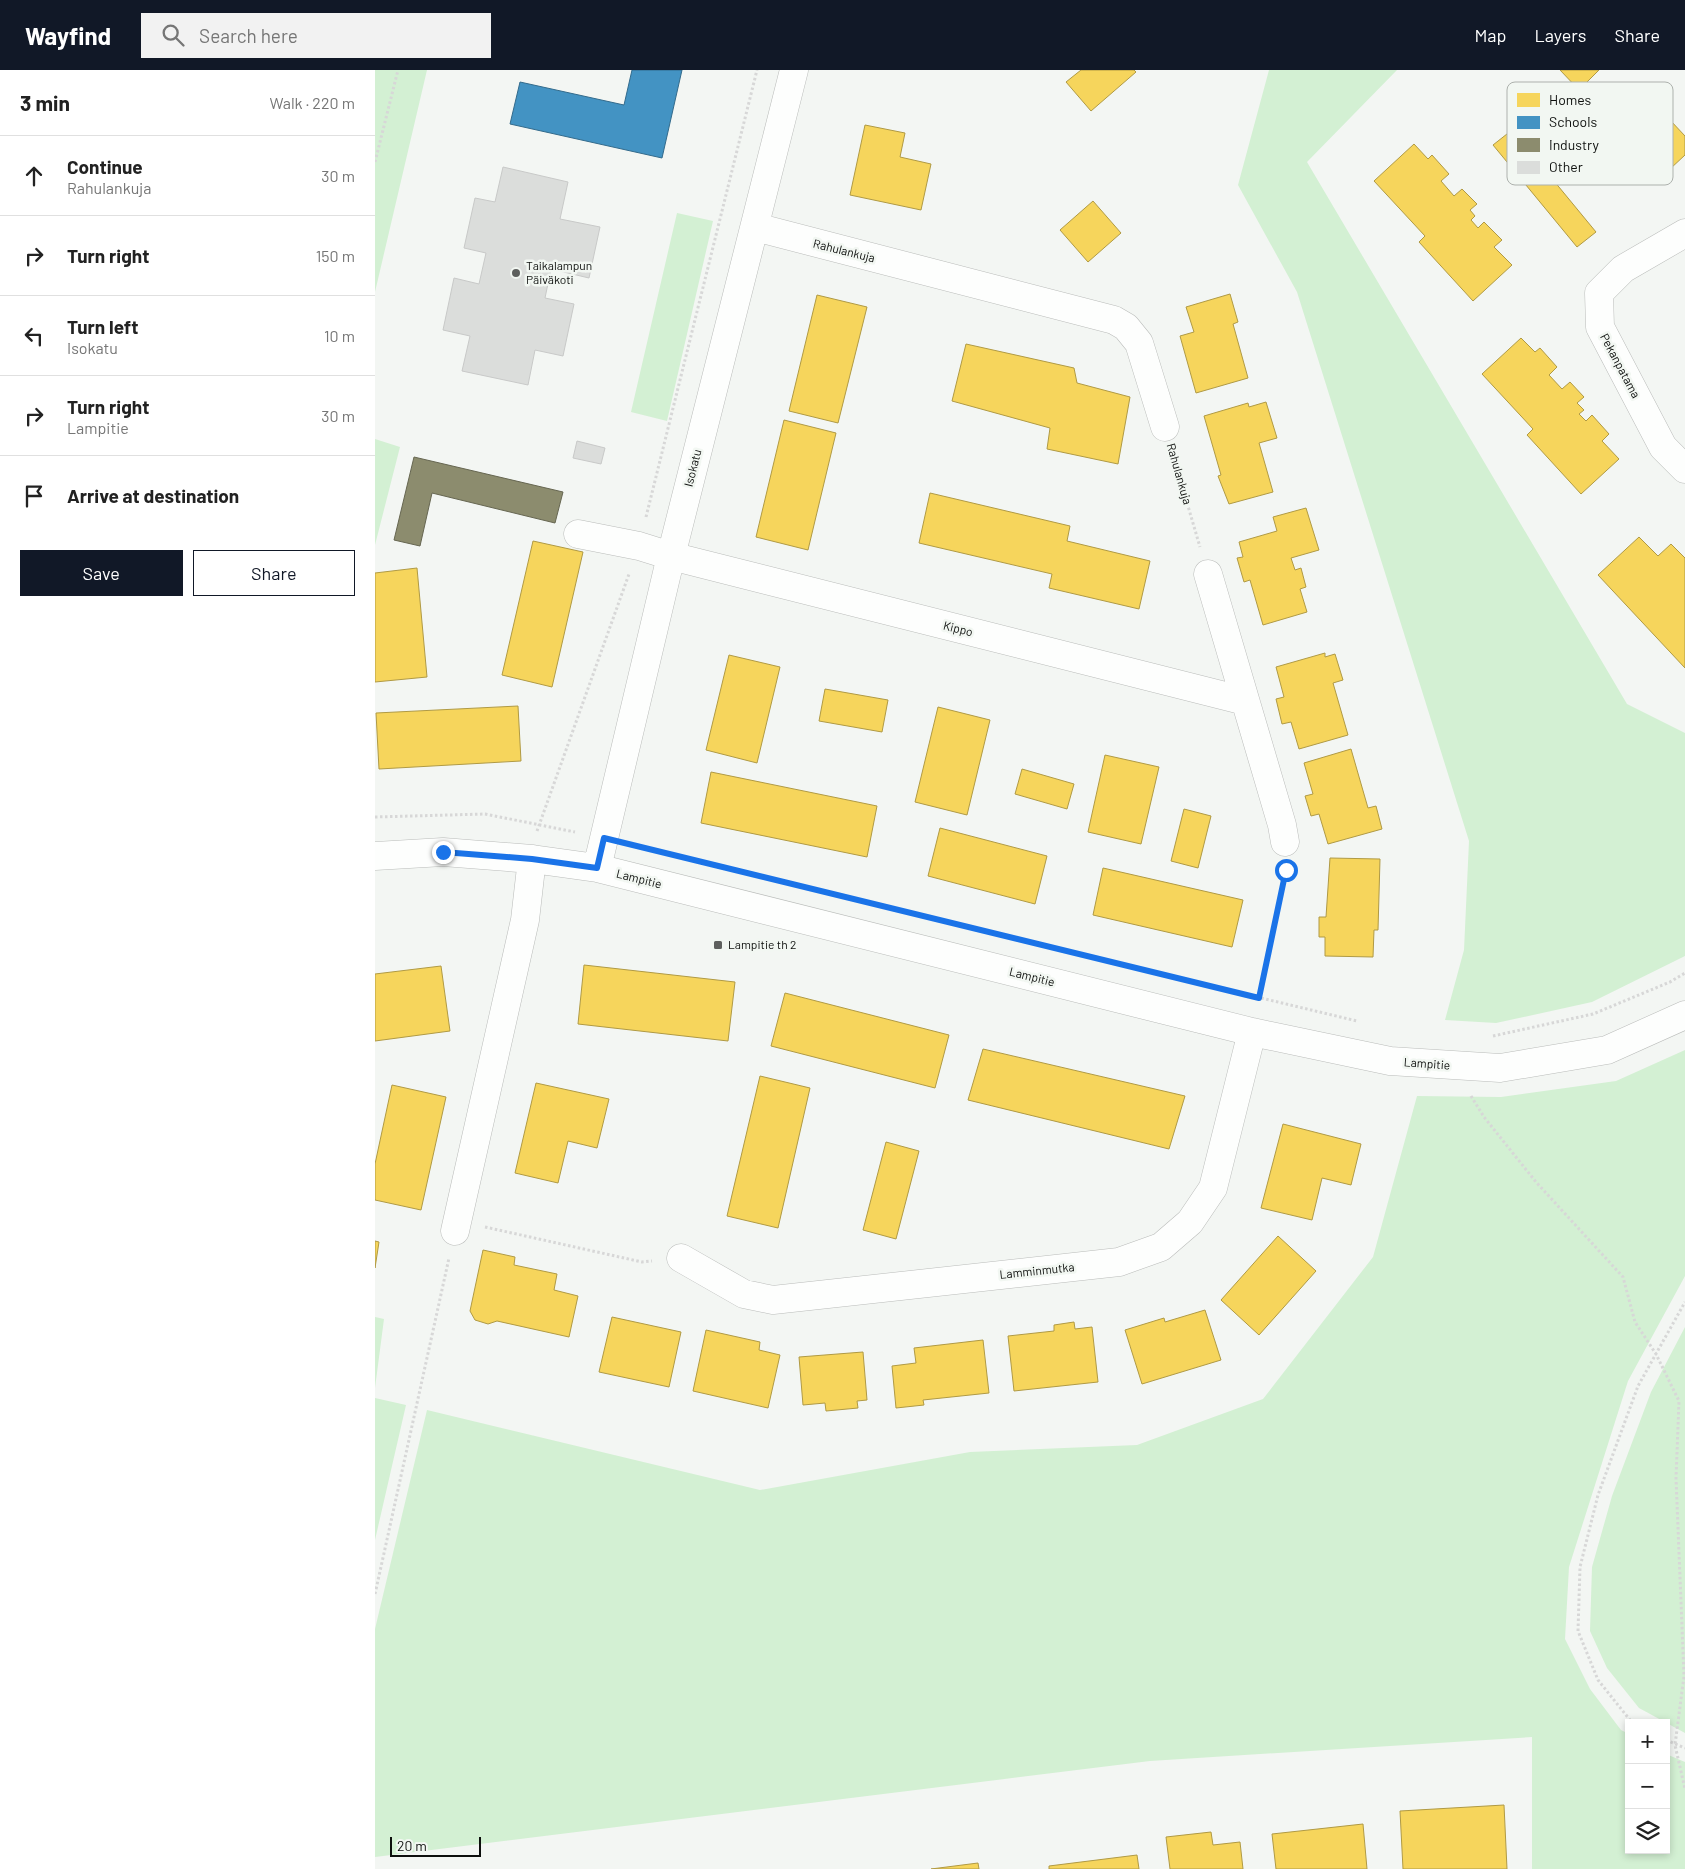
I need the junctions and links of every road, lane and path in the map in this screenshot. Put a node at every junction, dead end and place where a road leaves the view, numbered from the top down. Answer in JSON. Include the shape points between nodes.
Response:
{"nodes":[{"id":1,"x":398,"y":70,"type":"edge"},
{"id":2,"x":757,"y":70,"type":"edge"},
{"id":3,"x":794,"y":70,"type":"edge"},
{"id":4,"x":375,"y":162,"type":"edge"},
{"id":5,"x":755,"y":228,"type":"junction"},
{"id":6,"x":1685,"y":233,"type":"edge"},
{"id":7,"x":1165,"y":427,"type":"joint"},
{"id":8,"x":1685,"y":470,"type":"edge"},
{"id":9,"x":578,"y":534,"type":"dead end"},
{"id":10,"x":639,"y":546,"type":"junction"},
{"id":11,"x":671,"y":556,"type":"junction"},
{"id":12,"x":1208,"y":574,"type":"joint"},
{"id":13,"x":1245,"y":701,"type":"junction"},
{"id":14,"x":375,"y":817,"type":"edge"},
{"id":15,"x":538,"y":824,"type":"junction"},
{"id":16,"x":604,"y":838,"type":"junction"},
{"id":17,"x":1285,"y":842,"type":"joint"},
{"id":18,"x":375,"y":856,"type":"edge"},
{"id":19,"x":532,"y":859,"type":"junction"},
{"id":20,"x":597,"y":868,"type":"junction"},
{"id":21,"x":877,"y":905,"type":"dead end"},
{"id":22,"x":1685,"y":973,"type":"edge"},
{"id":23,"x":1259,"y":998,"type":"junction"},
{"id":24,"x":1685,"y":1015,"type":"edge"},
{"id":25,"x":1364,"y":1023,"type":"dead end"},
{"id":26,"x":1252,"y":1032,"type":"junction"},
{"id":27,"x":1485,"y":1036,"type":"dead end"},
{"id":28,"x":1452,"y":1065,"type":"junction"},
{"id":29,"x":456,"y":1226,"type":"junction"},
{"id":30,"x":681,"y":1258,"type":"joint"},
{"id":31,"x":1685,"y":1302,"type":"edge"},
{"id":32,"x":1656,"y":1354,"type":"junction"},
{"id":33,"x":375,"y":1594,"type":"edge"},
{"id":34,"x":1629,"y":1719,"type":"edge"},
{"id":35,"x":1670,"y":1742,"type":"edge"},
{"id":36,"x":1675,"y":1745,"type":"junction"},
{"id":37,"x":1685,"y":1748,"type":"edge"},
{"id":38,"x":1685,"y":1789,"type":"edge"}],
"edges":[{"from":1,"to":4,"type":"path"},
{"from":2,"to":10,"type":"path"},
{"from":3,"to":5,"type":"street","name":"Isokatu"},
{"from":5,"to":7,"type":"street","name":"Rahulankuja","via":[[1114,320],[1127,327],[1139,342]]},
{"from":5,"to":11,"type":"street","name":"Isokatu"},
{"from":6,"to":8,"type":"street","name":"Pekanpatama","via":[[1623,269],[1599,293],[1600,327],[1663,447]]},
{"from":7,"to":12,"type":"path","name":"Rahulankuja"},
{"from":9,"to":10,"type":"street","name":"Kippo"},
{"from":10,"to":11,"type":"street","name":"Kippo"},
{"from":10,"to":15,"type":"path"},
{"from":11,"to":13,"type":"street","name":"Kippo"},
{"from":11,"to":16,"type":"street","name":"Isokatu"},
{"from":12,"to":13,"type":"street"},
{"from":13,"to":17,"type":"street"},
{"from":14,"to":15,"type":"path","via":[[485,814]]},
{"from":15,"to":16,"type":"path"},
{"from":15,"to":19,"type":"path"},
{"from":16,"to":20,"type":"street","name":"Isokatu"},
{"from":17,"to":23,"type":"path","via":[[1286,870]]},
{"from":18,"to":19,"type":"street","name":"Lampitie","via":[[443,852]]},
{"from":19,"to":20,"type":"street","name":"Lampitie"},
{"from":19,"to":29,"type":"street","via":[[525,920]]},
{"from":20,"to":26,"type":"street","name":"Lampitie"},
{"from":21,"to":23,"type":"path"},
{"from":22,"to":27,"type":"path","via":[[1593,1014]]},
{"from":23,"to":25,"type":"path"},
{"from":24,"to":28,"type":"street","name":"Lampitie","via":[[1607,1050],[1500,1068]]},
{"from":26,"to":28,"type":"street","name":"Lampitie","via":[[1390,1062]]},
{"from":26,"to":30,"type":"street","name":"Lamminmutka","via":[[1213,1188],[1190,1222],[1161,1248],[1119,1262],[773,1300],[744,1294]]},
{"from":28,"to":32,"type":"path","via":[[1484,1117],[1536,1182],[1623,1277],[1635,1322]]},
{"from":29,"to":30,"type":"path","via":[[642,1262]]},
{"from":29,"to":33,"type":"path"},
{"from":31,"to":32,"type":"path"},
{"from":32,"to":34,"type":"path","via":[[1638,1386],[1601,1486],[1580,1567],[1578,1631],[1598,1680]]},
{"from":32,"to":36,"type":"path","via":[[1679,1401],[1676,1478],[1684,1676]]},
{"from":35,"to":36,"type":"path"},
{"from":36,"to":37,"type":"path"},
{"from":36,"to":38,"type":"path"}]}
